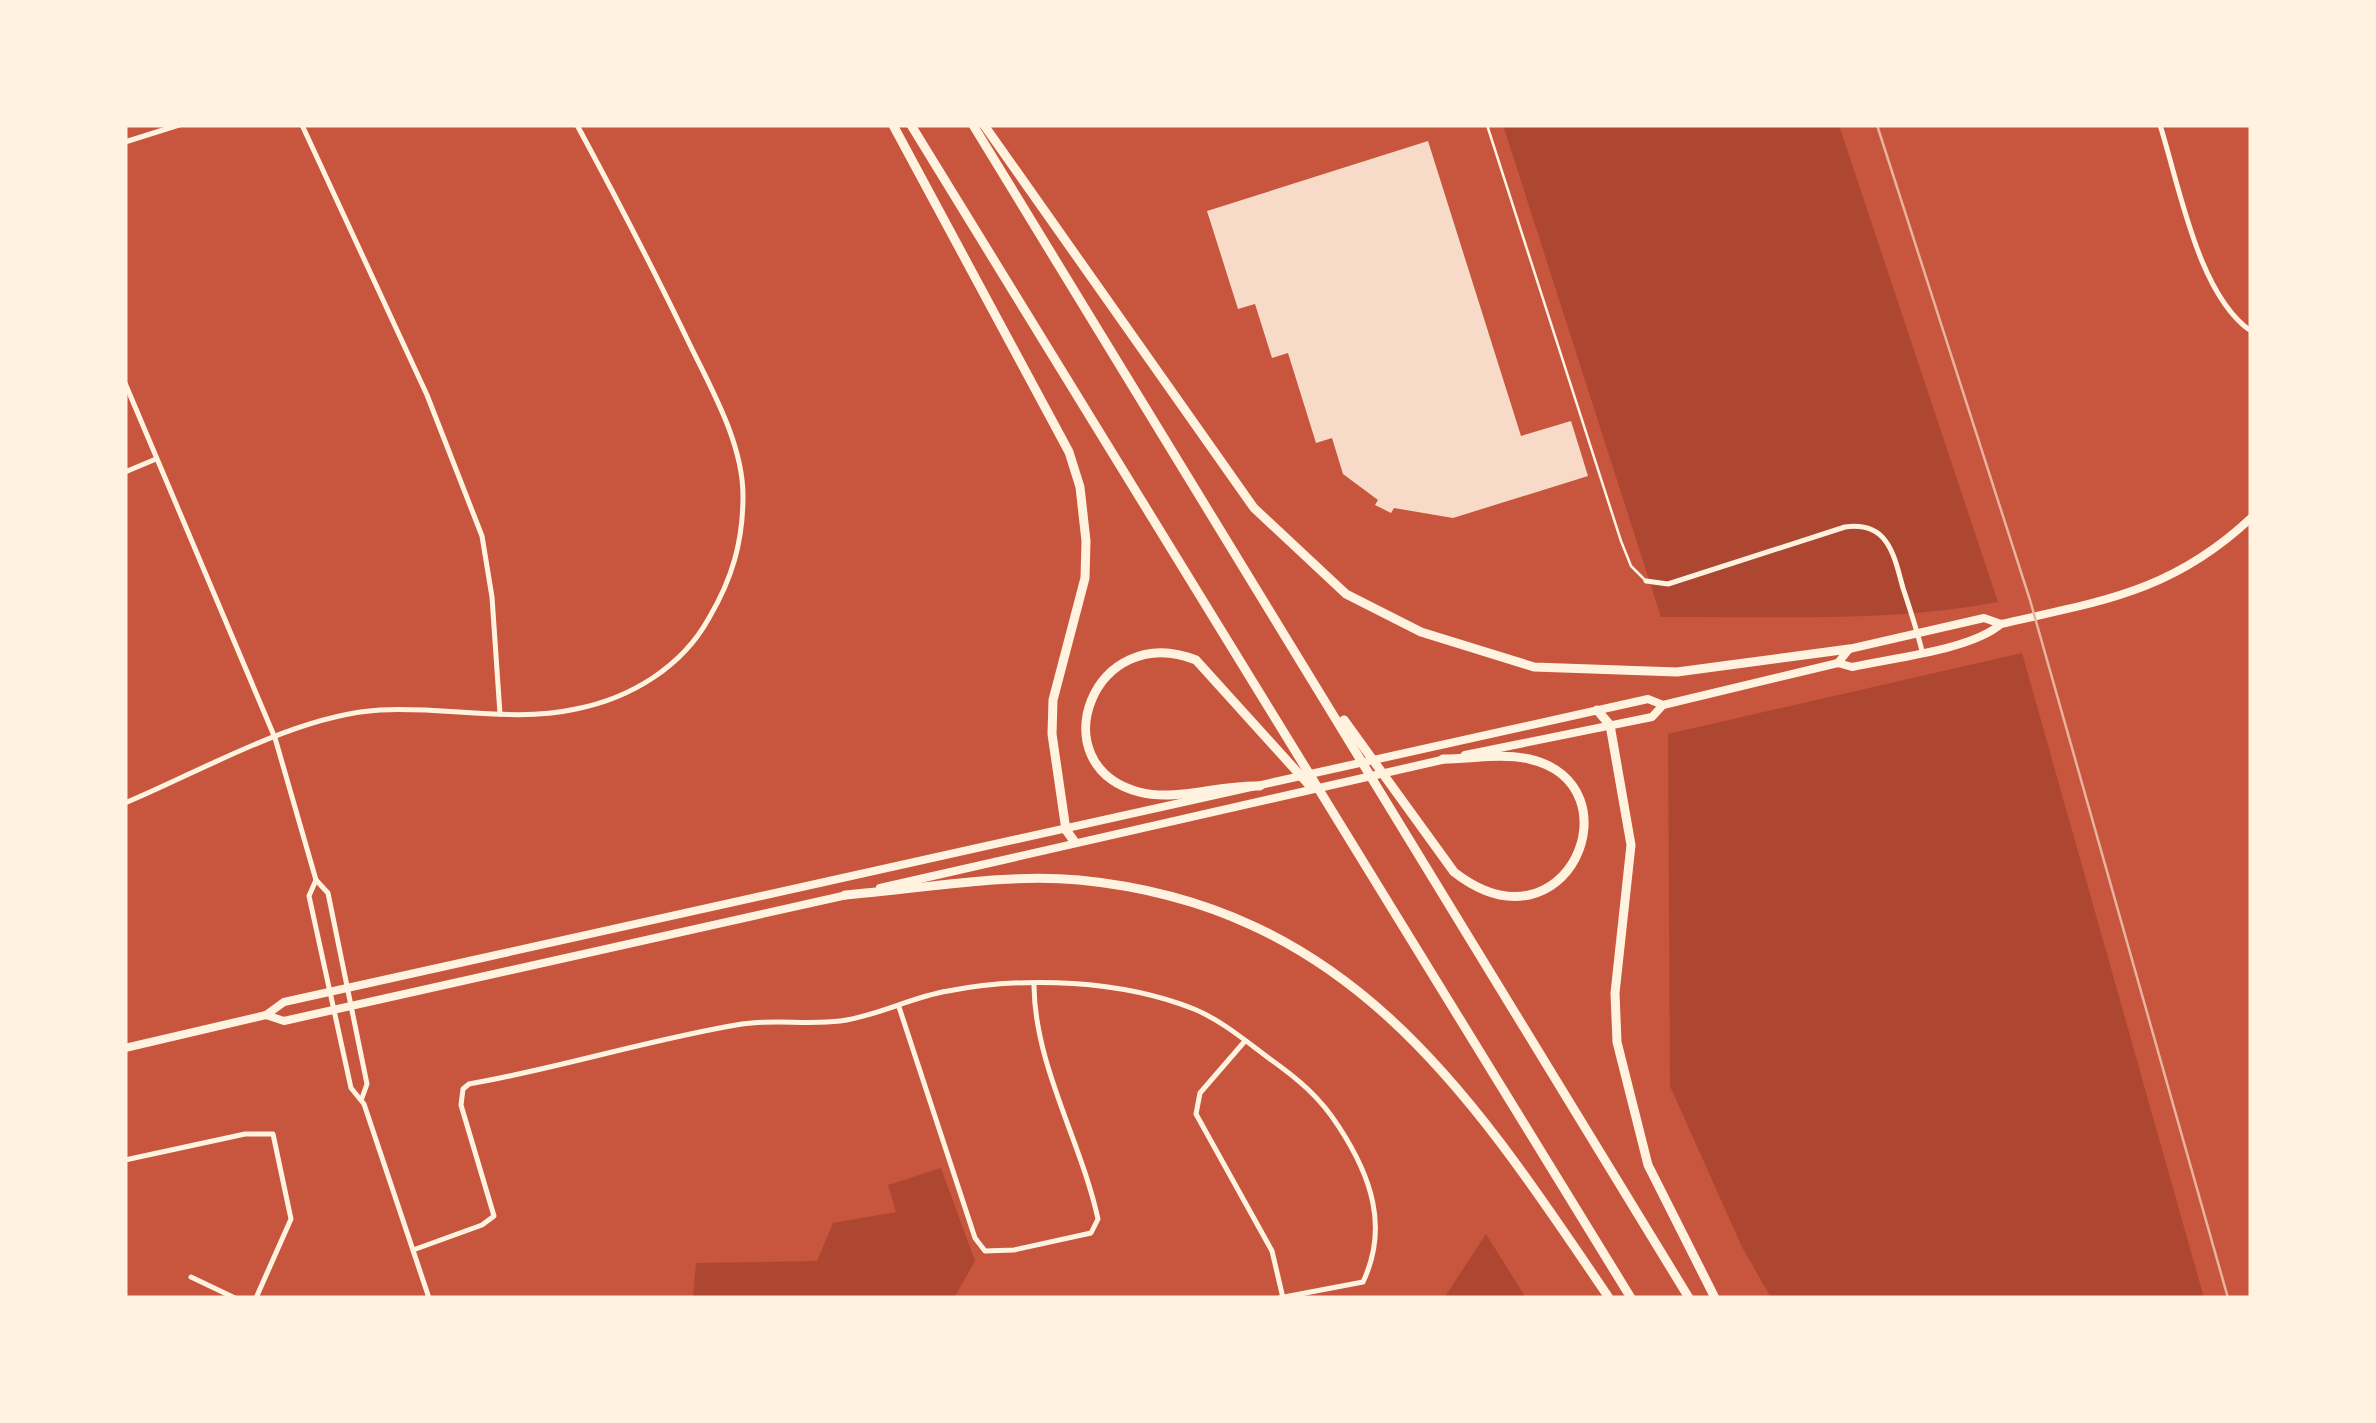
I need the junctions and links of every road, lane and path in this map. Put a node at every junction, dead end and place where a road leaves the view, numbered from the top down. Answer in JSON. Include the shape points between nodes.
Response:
{"nodes":[{"id":1,"x":179,"y":125,"type":"edge"},
{"id":2,"x":302,"y":125,"type":"edge"},
{"id":3,"x":577,"y":125,"type":"edge"},
{"id":4,"x":893,"y":125,"type":"edge"},
{"id":5,"x":911,"y":125,"type":"edge"},
{"id":6,"x":973,"y":125,"type":"edge"},
{"id":7,"x":984,"y":125,"type":"edge"},
{"id":8,"x":1488,"y":125,"type":"edge"},
{"id":9,"x":2160,"y":125,"type":"edge"},
{"id":10,"x":125,"y":142,"type":"edge"},
{"id":11,"x":2251,"y":331,"type":"edge"},
{"id":12,"x":125,"y":383,"type":"edge"},
{"id":13,"x":156,"y":459,"type":"junction"},
{"id":14,"x":125,"y":472,"type":"edge"},
{"id":15,"x":2251,"y":518,"type":"edge"},
{"id":16,"x":1646,"y":582,"type":"joint"},
{"id":17,"x":2001,"y":624,"type":"junction"},
{"id":18,"x":1918,"y":634,"type":"junction"},
{"id":19,"x":1849,"y":649,"type":"junction"},
{"id":20,"x":1922,"y":651,"type":"junction"},
{"id":21,"x":1838,"y":662,"type":"junction"},
{"id":22,"x":1321,"y":690,"type":"junction"},
{"id":23,"x":1663,"y":705,"type":"junction"},
{"id":24,"x":1598,"y":710,"type":"junction"},
{"id":25,"x":500,"y":714,"type":"junction"},
{"id":26,"x":1610,"y":725,"type":"junction"},
{"id":27,"x":275,"y":738,"type":"junction"},
{"id":28,"x":1443,"y":759,"type":"junction"},
{"id":29,"x":1260,"y":786,"type":"joint"},
{"id":30,"x":1234,"y":789,"type":"junction"},
{"id":31,"x":125,"y":803,"type":"edge"},
{"id":32,"x":1328,"y":807,"type":"junction"},
{"id":33,"x":1066,"y":830,"type":"junction"},
{"id":34,"x":1074,"y":841,"type":"junction"},
{"id":35,"x":316,"y":880,"type":"junction"},
{"id":36,"x":846,"y":896,"type":"junction"},
{"id":37,"x":1034,"y":984,"type":"junction"},
{"id":38,"x":348,"y":989,"type":"junction"},
{"id":39,"x":330,"y":992,"type":"junction"},
{"id":40,"x":352,"y":1006,"type":"junction"},
{"id":41,"x":898,"y":1007,"type":"junction"},
{"id":42,"x":333,"y":1010,"type":"junction"},
{"id":43,"x":266,"y":1015,"type":"junction"},
{"id":44,"x":1244,"y":1040,"type":"junction"},
{"id":45,"x":125,"y":1048,"type":"edge"},
{"id":46,"x":362,"y":1098,"type":"junction"},
{"id":47,"x":125,"y":1160,"type":"edge"},
{"id":48,"x":413,"y":1250,"type":"junction"},
{"id":49,"x":191,"y":1277,"type":"dead end"},
{"id":50,"x":236,"y":1298,"type":"edge"},
{"id":51,"x":256,"y":1298,"type":"edge"},
{"id":52,"x":429,"y":1298,"type":"edge"},
{"id":53,"x":1282,"y":1298,"type":"edge"},
{"id":54,"x":1610,"y":1298,"type":"edge"},
{"id":55,"x":1631,"y":1298,"type":"edge"},
{"id":56,"x":1689,"y":1298,"type":"edge"},
{"id":57,"x":1715,"y":1298,"type":"edge"}],
"edges":[{"from":1,"to":10,"type":"street"},
{"from":2,"to":25,"type":"street","via":[[428,395],[482,536]]},
{"from":3,"to":25,"type":"street","via":[[648,258],[736,454],[743,495],[739,547],[705,626],[660,675],[576,710]]},
{"from":4,"to":33,"type":"highway","via":[[1061,436],[1080,487],[1085,578],[1053,700]]},
{"from":5,"to":32,"type":"highway"},
{"from":6,"to":22,"type":"highway"},
{"from":7,"to":19,"type":"highway","via":[[1254,508],[1346,594],[1420,632],[1534,668],[1677,672]]},
{"from":8,"to":16,"type":"lane","via":[[1626,555]]},
{"from":9,"to":11,"type":"street","via":[[2202,259],[2224,301]]},
{"from":12,"to":13,"type":"street"},
{"from":13,"to":14,"type":"street"},
{"from":13,"to":27,"type":"street"},
{"from":15,"to":17,"type":"main road","via":[[2182,571],[2124,597]]},
{"from":16,"to":18,"type":"street","via":[[1668,584],[1862,526],[1879,533],[1894,552]]},
{"from":17,"to":18,"type":"main road","via":[[1984,618]]},
{"from":17,"to":20,"type":"main road","via":[[1990,634]]},
{"from":18,"to":19,"type":"main road"},
{"from":18,"to":20,"type":"street"},
{"from":19,"to":21,"type":"main road"},
{"from":20,"to":21,"type":"main road","via":[[1852,668]]},
{"from":21,"to":23,"type":"main road"},
{"from":22,"to":28,"type":"highway","via":[[1454,872],[1471,885],[1529,896],[1574,868],[1584,822],[1564,775],[1513,756]]},
{"from":22,"to":56,"type":"highway"},
{"from":23,"to":24,"type":"main road","via":[[1648,700]]},
{"from":23,"to":26,"type":"main road","via":[[1652,717]]},
{"from":24,"to":26,"type":"highway"},
{"from":24,"to":29,"type":"main road"},
{"from":25,"to":27,"type":"street","via":[[377,710]]},
{"from":26,"to":28,"type":"main road"},
{"from":26,"to":57,"type":"highway","via":[[1632,845],[1615,993],[1617,1042],[1648,1165]]},
{"from":27,"to":31,"type":"street"},
{"from":27,"to":35,"type":"street"},
{"from":28,"to":34,"type":"main road"},
{"from":29,"to":30,"type":"highway"},
{"from":30,"to":32,"type":"highway","via":[[1160,796],[1108,777],[1094,760],[1084,724],[1112,669],[1148,651],[1196,660]]},
{"from":30,"to":33,"type":"main road"},
{"from":32,"to":55,"type":"highway"},
{"from":33,"to":34,"type":"highway"},
{"from":33,"to":38,"type":"main road"},
{"from":34,"to":36,"type":"main road"},
{"from":35,"to":38,"type":"street","via":[[328,893]]},
{"from":35,"to":39,"type":"street","via":[[309,896]]},
{"from":36,"to":40,"type":"main road"},
{"from":36,"to":54,"type":"highway","via":[[1004,880],[1077,880],[1205,907],[1287,941],[1356,988],[1430,1053]]},
{"from":37,"to":41,"type":"street","via":[[949,990]]},
{"from":37,"to":41,"type":"street","via":[[1041,1045],[1098,1219],[1091,1233],[1014,1250],[984,1251],[976,1238]]},
{"from":37,"to":44,"type":"street","via":[[1151,996],[1198,1010]]},
{"from":38,"to":39,"type":"main road"},
{"from":38,"to":40,"type":"street"},
{"from":39,"to":42,"type":"street"},
{"from":39,"to":43,"type":"main road","via":[[284,1002]]},
{"from":40,"to":42,"type":"main road"},
{"from":40,"to":46,"type":"street","via":[[367,1084]]},
{"from":41,"to":48,"type":"street","via":[[841,1021],[717,1028],[469,1084],[460,1105],[494,1216]]},
{"from":42,"to":43,"type":"main road","via":[[284,1021]]},
{"from":42,"to":46,"type":"street","via":[[352,1088]]},
{"from":43,"to":45,"type":"main road"},
{"from":44,"to":53,"type":"street","via":[[1200,1094],[1196,1114],[1272,1251]]},
{"from":44,"to":53,"type":"street","via":[[1328,1108],[1374,1198],[1376,1241],[1363,1282]]},
{"from":46,"to":48,"type":"street"},
{"from":47,"to":51,"type":"street","via":[[273,1134],[291,1219]]},
{"from":48,"to":52,"type":"street"},
{"from":49,"to":50,"type":"street"}]}
